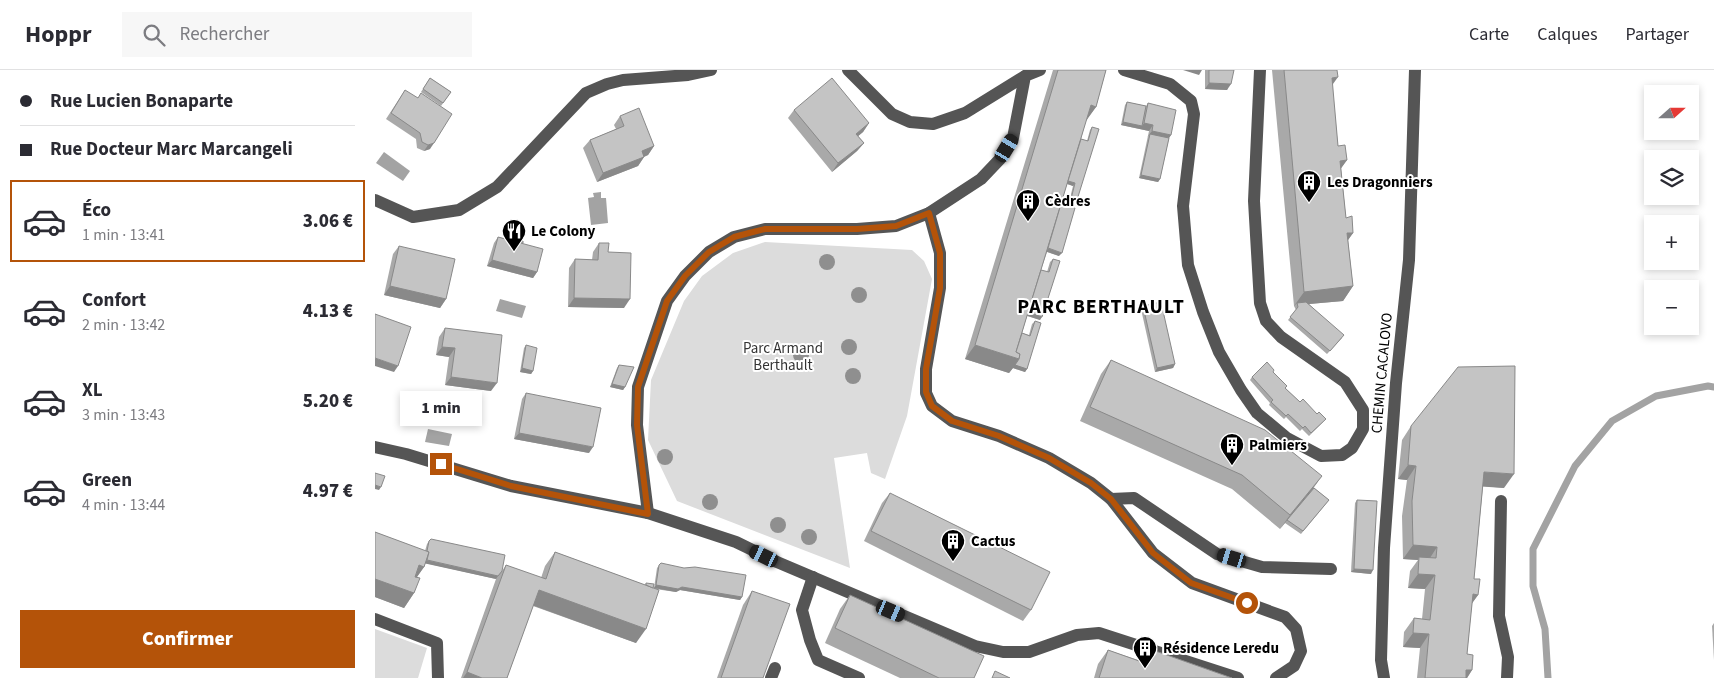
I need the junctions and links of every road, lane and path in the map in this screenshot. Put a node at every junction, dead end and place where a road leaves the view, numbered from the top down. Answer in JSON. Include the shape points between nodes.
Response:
{"nodes":[{"id":1,"x":711,"y":70,"type":"edge"},
{"id":2,"x":848,"y":70,"type":"edge"},
{"id":3,"x":1040,"y":70,"type":"edge"},
{"id":4,"x":1124,"y":70,"type":"edge"},
{"id":5,"x":1260,"y":70,"type":"edge"},
{"id":6,"x":1415,"y":70,"type":"edge"},
{"id":7,"x":1025,"y":76,"type":"junction"},
{"id":8,"x":375,"y":200,"type":"edge"},
{"id":9,"x":929,"y":213,"type":"junction"},
{"id":10,"x":375,"y":447,"type":"edge"},
{"id":11,"x":1111,"y":499,"type":"junction"},
{"id":12,"x":1501,"y":501,"type":"dead end"},
{"id":13,"x":648,"y":514,"type":"junction"},
{"id":14,"x":1331,"y":569,"type":"dead end"},
{"id":15,"x":813,"y":578,"type":"junction"},
{"id":16,"x":375,"y":619,"type":"edge"},
{"id":17,"x":438,"y":678,"type":"edge"},
{"id":18,"x":859,"y":678,"type":"edge"},
{"id":19,"x":1238,"y":678,"type":"edge"},
{"id":20,"x":1276,"y":678,"type":"edge"},
{"id":21,"x":1384,"y":678,"type":"edge"},
{"id":22,"x":1507,"y":678,"type":"edge"}],
"edges":[{"from":1,"to":8,"type":"street","via":[[623,80],[585,93],[497,187],[459,210],[413,217]]},
{"from":2,"to":7,"type":"street","via":[[892,114],[909,122],[933,124],[965,113]]},
{"from":3,"to":7,"type":"street"},
{"from":4,"to":5,"type":"street","via":[[1170,84],[1191,101],[1194,114],[1183,206],[1188,265],[1219,352],[1257,413],[1287,438],[1321,456],[1342,455],[1352,448],[1363,429],[1363,410],[1345,382],[1281,337],[1266,321],[1259,303],[1254,201]]},
{"from":6,"to":21,"type":"street","name":"CHEMIN CACALOVO","via":[[1409,260],[1384,548],[1381,660]]},
{"from":7,"to":9,"type":"street","via":[[1013,138],[1000,159],[981,179]]},
{"from":9,"to":11,"type":"street","via":[[940,253],[940,288],[926,369],[926,392],[932,406],[952,421],[999,436],[1049,458]]},
{"from":9,"to":13,"type":"street","via":[[896,226],[765,229],[749,233],[734,237],[709,252],[685,276],[667,301],[638,387],[637,425]]},
{"from":10,"to":13,"type":"street","via":[[511,486]]},
{"from":11,"to":14,"type":"street","via":[[1134,498],[1217,554],[1262,567]]},
{"from":11,"to":20,"type":"street","via":[[1153,553],[1191,583],[1285,617],[1296,629],[1301,651],[1294,666]]},
{"from":12,"to":22,"type":"street","via":[[1499,616],[1508,657]]},
{"from":13,"to":15,"type":"street","via":[[736,542]]},
{"from":15,"to":18,"type":"street","via":[[802,610],[818,660]]},
{"from":15,"to":19,"type":"street","via":[[975,646],[1003,652],[1029,652],[1077,635],[1099,633]]},
{"from":16,"to":17,"type":"street","via":[[437,643]]}]}
